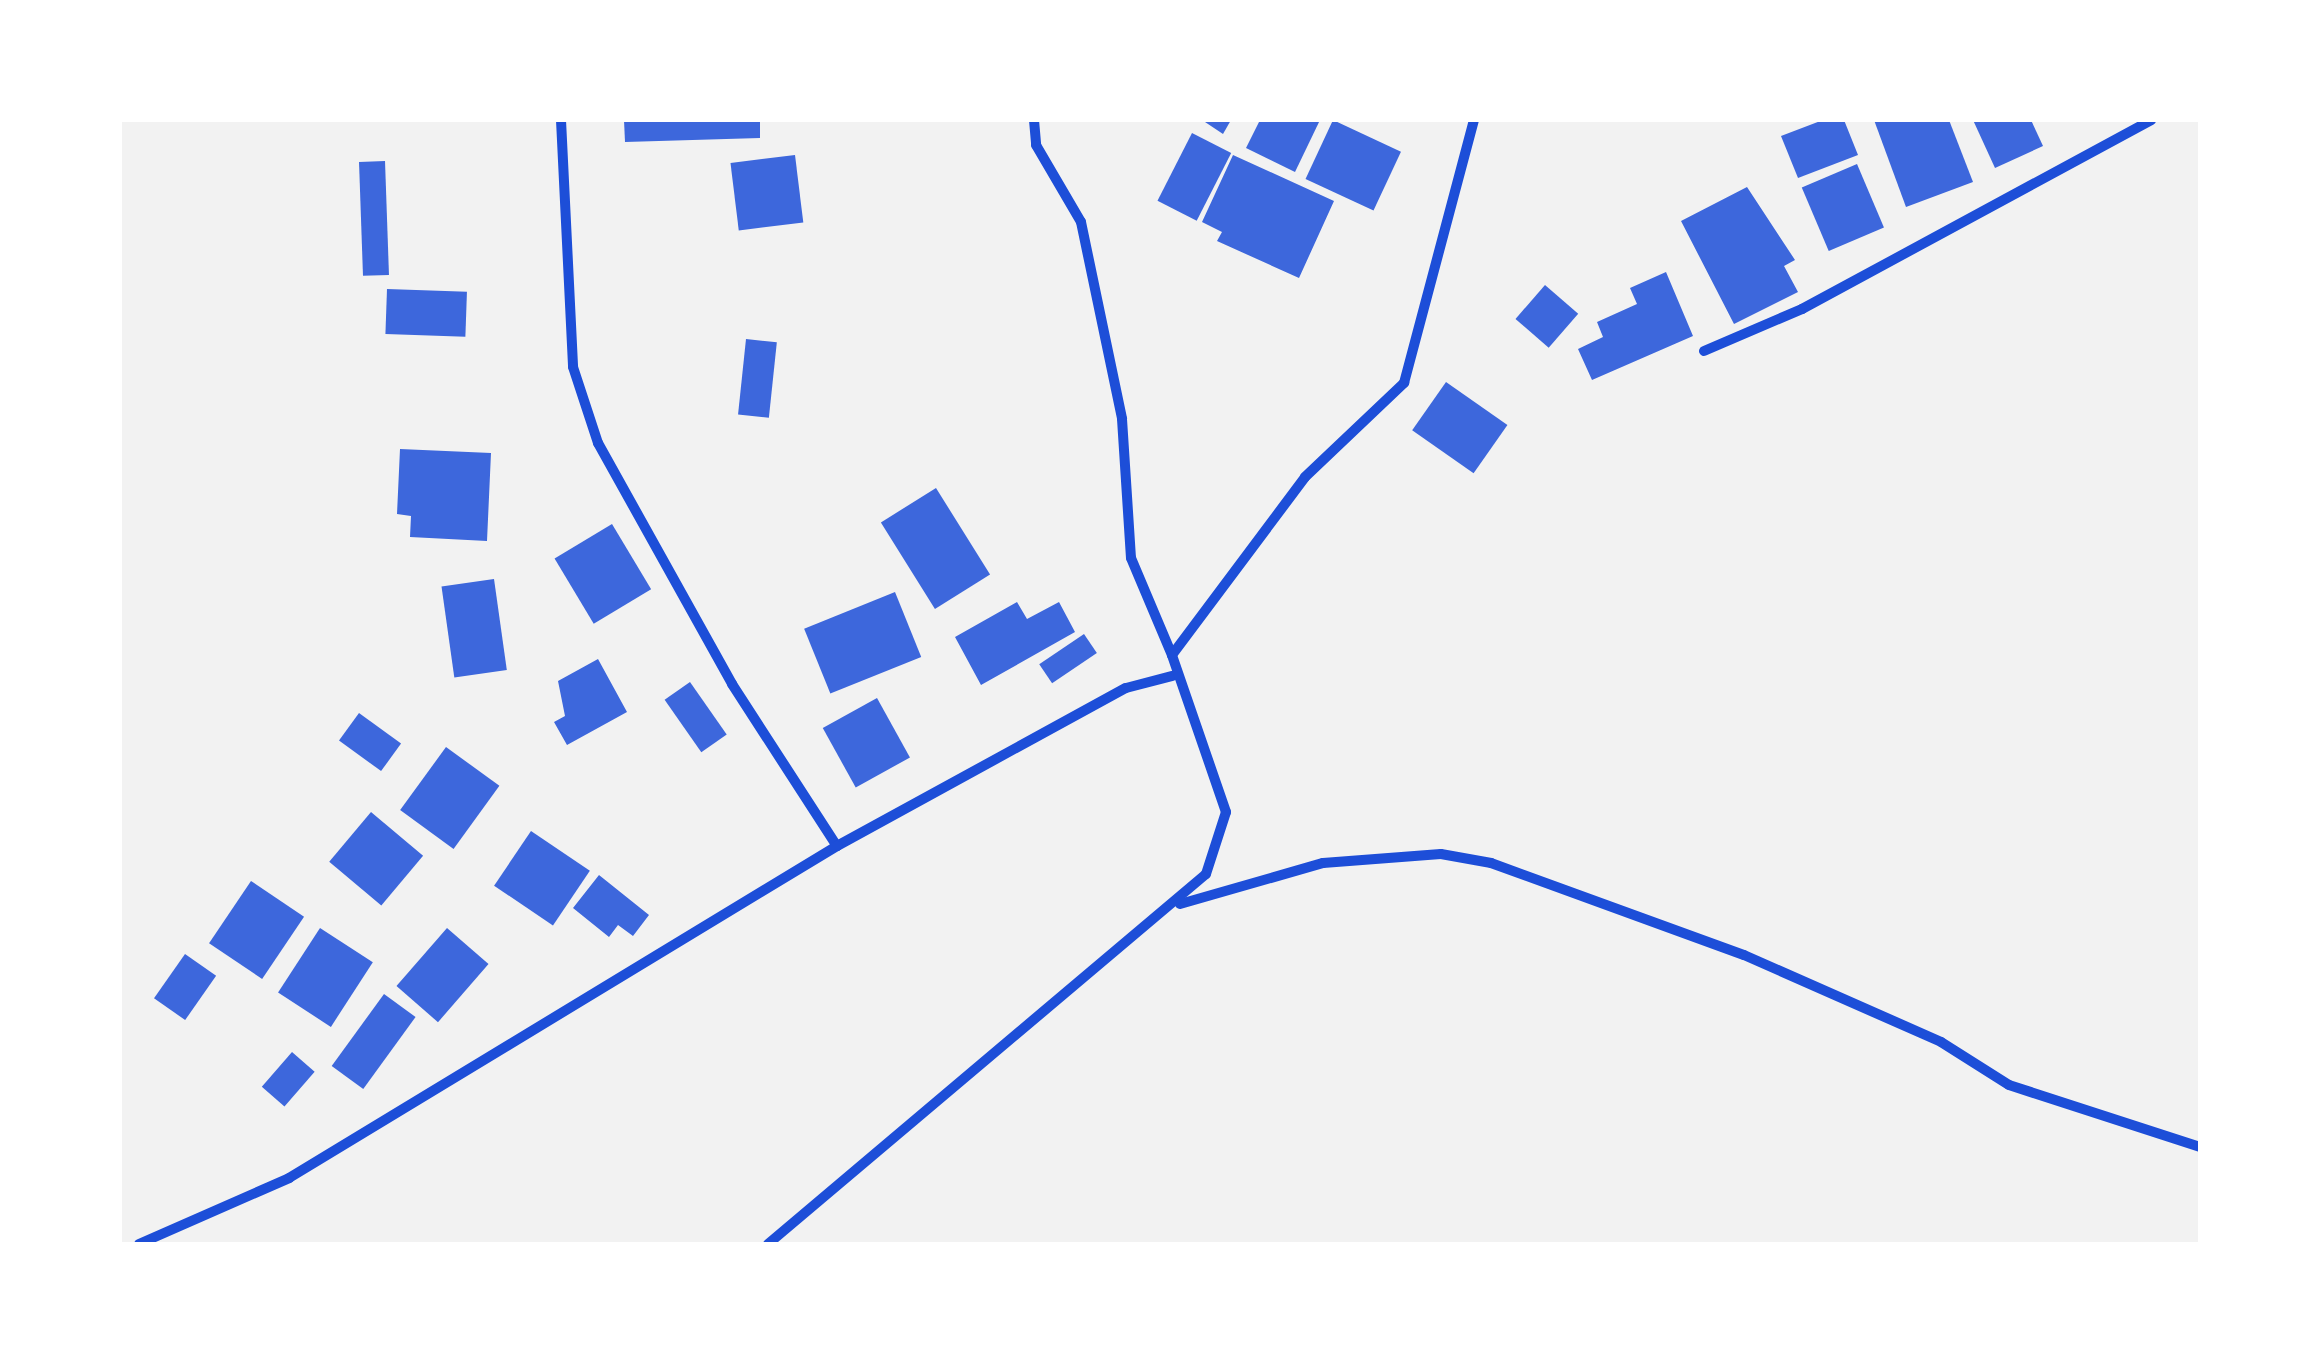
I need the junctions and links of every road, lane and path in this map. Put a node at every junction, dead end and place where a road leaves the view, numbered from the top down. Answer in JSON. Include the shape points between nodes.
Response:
{"nodes":[{"id":1,"x":561,"y":120,"type":"edge"},
{"id":2,"x":1034,"y":120,"type":"edge"},
{"id":3,"x":1474,"y":120,"type":"edge"},
{"id":4,"x":2150,"y":120,"type":"edge"},
{"id":5,"x":1704,"y":351,"type":"dead end"},
{"id":6,"x":1172,"y":656,"type":"junction"},
{"id":7,"x":1172,"y":676,"type":"junction"},
{"id":8,"x":836,"y":846,"type":"junction"},
{"id":9,"x":1176,"y":906,"type":"junction"},
{"id":10,"x":2200,"y":1147,"type":"edge"},
{"id":11,"x":139,"y":1244,"type":"edge"},
{"id":12,"x":768,"y":1244,"type":"edge"}],
"edges":[{"from":1,"to":8,"type":"street","via":[[573,367],[598,443],[732,684]]},
{"from":2,"to":6,"type":"street","via":[[1036,145],[1081,222],[1122,419],[1131,558]]},
{"from":3,"to":6,"type":"street","via":[[1404,383],[1305,478]]},
{"from":4,"to":5,"type":"street","via":[[1802,309]]},
{"from":6,"to":7,"type":"street"},
{"from":7,"to":8,"type":"street","via":[[1126,688]]},
{"from":7,"to":9,"type":"street","via":[[1226,812],[1206,874]]},
{"from":8,"to":11,"type":"street","via":[[289,1178]]},
{"from":9,"to":10,"type":"street","via":[[1323,864],[1441,854],[1491,863],[1744,955],[1941,1042],[2009,1085]]},
{"from":9,"to":12,"type":"street","via":[[916,1111]]}]}
